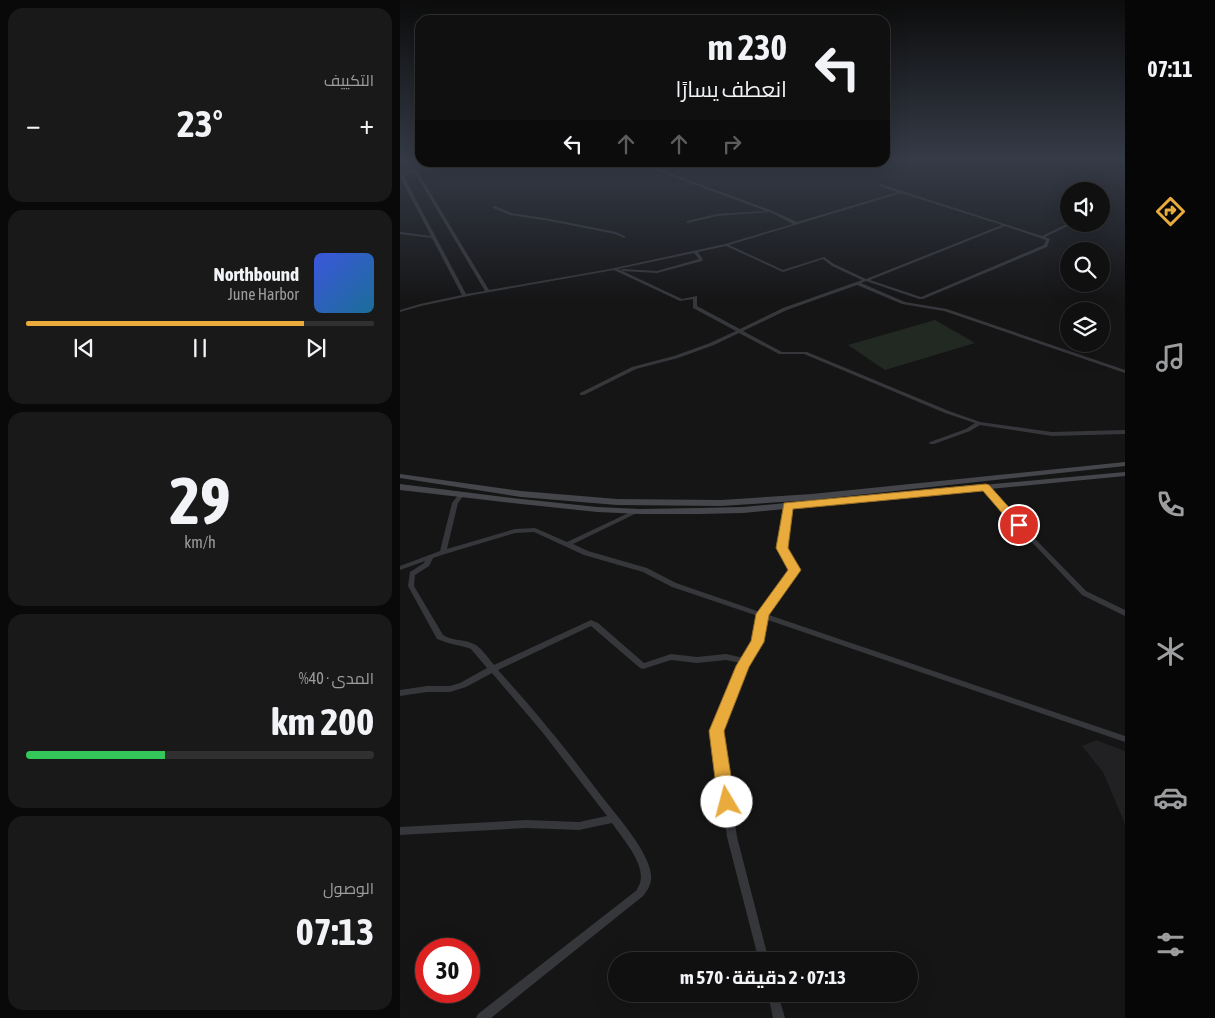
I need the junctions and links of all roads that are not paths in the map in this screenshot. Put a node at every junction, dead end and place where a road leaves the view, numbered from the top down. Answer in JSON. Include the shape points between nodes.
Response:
{"nodes":[{"id":1,"x":416,"y":207,"type":"edge"},
{"id":2,"x":437,"y":207,"type":"edge"},
{"id":3,"x":494,"y":207,"type":"dead end"},
{"id":4,"x":757,"y":207,"type":"edge"},
{"id":5,"x":854,"y":207,"type":"edge"},
{"id":6,"x":946,"y":207,"type":"edge"},
{"id":7,"x":772,"y":212,"type":"junction"},
{"id":8,"x":688,"y":222,"type":"dead end"},
{"id":9,"x":797,"y":224,"type":"junction"},
{"id":10,"x":1006,"y":226,"type":"junction"},
{"id":11,"x":1060,"y":228,"type":"edge"},
{"id":12,"x":400,"y":233,"type":"edge"},
{"id":13,"x":1044,"y":236,"type":"junction"},
{"id":14,"x":434,"y":237,"type":"junction"},
{"id":15,"x":624,"y":238,"type":"dead end"},
{"id":16,"x":726,"y":245,"type":"junction"},
{"id":17,"x":695,"y":252,"type":"junction"},
{"id":18,"x":809,"y":263,"type":"junction"},
{"id":19,"x":818,"y":264,"type":"dead end"},
{"id":20,"x":827,"y":266,"type":"dead end"},
{"id":21,"x":836,"y":267,"type":"junction"},
{"id":22,"x":610,"y":270,"type":"junction"},
{"id":23,"x":619,"y":270,"type":"junction"},
{"id":24,"x":866,"y":280,"type":"junction"},
{"id":25,"x":857,"y":283,"type":"junction"},
{"id":26,"x":488,"y":292,"type":"junction"},
{"id":27,"x":465,"y":296,"type":"junction"},
{"id":28,"x":400,"y":311,"type":"edge"},
{"id":29,"x":739,"y":331,"type":"junction"},
{"id":30,"x":1125,"y":372,"type":"edge"},
{"id":31,"x":582,"y":394,"type":"dead end"},
{"id":32,"x":979,"y":422,"type":"junction"},
{"id":33,"x":1125,"y":432,"type":"edge"},
{"id":34,"x":932,"y":443,"type":"dead end"},
{"id":35,"x":1125,"y":464,"type":"edge"},
{"id":36,"x":1084,"y":469,"type":"junction"},
{"id":37,"x":1050,"y":472,"type":"junction"},
{"id":38,"x":1125,"y":474,"type":"edge"},
{"id":39,"x":400,"y":476,"type":"edge"},
{"id":40,"x":1093,"y":477,"type":"junction"},
{"id":41,"x":968,"y":480,"type":"junction"},
{"id":42,"x":1057,"y":480,"type":"junction"},
{"id":43,"x":400,"y":487,"type":"edge"},
{"id":44,"x":986,"y":488,"type":"junction"},
{"id":45,"x":974,"y":489,"type":"junction"},
{"id":46,"x":461,"y":495,"type":"junction"},
{"id":47,"x":788,"y":506,"type":"junction"},
{"id":48,"x":637,"y":511,"type":"junction"},
{"id":49,"x":568,"y":544,"type":"junction"},
{"id":50,"x":443,"y":552,"type":"junction"},
{"id":51,"x":430,"y":557,"type":"junction"},
{"id":52,"x":400,"y":568,"type":"edge"},
{"id":53,"x":1125,"y":613,"type":"edge"},
{"id":54,"x":762,"y":614,"type":"junction"},
{"id":55,"x":746,"y":661,"type":"junction"},
{"id":56,"x":492,"y":669,"type":"junction"},
{"id":57,"x":400,"y":693,"type":"edge"},
{"id":58,"x":1125,"y":739,"type":"edge"},
{"id":59,"x":614,"y":819,"type":"junction"},
{"id":60,"x":400,"y":831,"type":"edge"},
{"id":61,"x":762,"y":952,"type":"edge"},
{"id":62,"x":775,"y":1002,"type":"edge"},
{"id":63,"x":482,"y":1018,"type":"edge"},
{"id":64,"x":779,"y":1018,"type":"edge"}],
"edges":[{"from":1,"to":14,"type":"street"},
{"from":2,"to":26,"type":"street"},
{"from":3,"to":15,"type":"street","via":[[510,214],[608,231]]},
{"from":4,"to":7,"type":"street"},
{"from":5,"to":9,"type":"street"},
{"from":6,"to":10,"type":"street"},
{"from":7,"to":8,"type":"street","via":[[716,215]]},
{"from":7,"to":9,"type":"street"},
{"from":9,"to":16,"type":"street"},
{"from":10,"to":13,"type":"street"},
{"from":10,"to":24,"type":"street"},
{"from":11,"to":13,"type":"street"},
{"from":12,"to":14,"type":"street"},
{"from":13,"to":24,"type":"street","via":[[1048,238],[1046,246],[921,298]]},
{"from":14,"to":27,"type":"street"},
{"from":16,"to":17,"type":"street"},
{"from":16,"to":18,"type":"street","via":[[783,272]]},
{"from":17,"to":22,"type":"street"},
{"from":17,"to":23,"type":"street","via":[[701,260],[657,272]]},
{"from":18,"to":19,"type":"street"},
{"from":18,"to":21,"type":"street","via":[[824,258]]},
{"from":20,"to":21,"type":"street"},
{"from":21,"to":24,"type":"street"},
{"from":22,"to":23,"type":"street"},
{"from":22,"to":26,"type":"street"},
{"from":23,"to":29,"type":"street","via":[[682,300],[695,297],[695,307]]},
{"from":24,"to":25,"type":"street"},
{"from":25,"to":29,"type":"street","via":[[785,309]]},
{"from":25,"to":30,"type":"street","via":[[904,303],[945,310]]},
{"from":26,"to":27,"type":"street"},
{"from":27,"to":28,"type":"street"},
{"from":29,"to":31,"type":"street","via":[[676,357],[634,368]]},
{"from":29,"to":32,"type":"street","via":[[781,353],[805,353],[947,412]]},
{"from":32,"to":33,"type":"street","via":[[1052,434]]},
{"from":32,"to":34,"type":"street","via":[[968,430]]},
{"from":35,"to":36,"type":"main road"},
{"from":36,"to":37,"type":"main road"},
{"from":36,"to":40,"type":"main road","via":[[1093,472],[1096,475]]},
{"from":37,"to":41,"type":"main road"},
{"from":37,"to":42,"type":"main road","via":[[1049,476]]},
{"from":38,"to":40,"type":"main road"},
{"from":39,"to":41,"type":"main road","via":[[521,494],[617,502],[739,502]]},
{"from":40,"to":42,"type":"main road"},
{"from":41,"to":45,"type":"main road"},
{"from":42,"to":44,"type":"main road"},
{"from":43,"to":46,"type":"main road"},
{"from":44,"to":45,"type":"main road"},
{"from":44,"to":53,"type":"street","via":[[1084,593]]},
{"from":45,"to":47,"type":"main road"},
{"from":46,"to":48,"type":"main road"},
{"from":46,"to":50,"type":"street"},
{"from":47,"to":48,"type":"main road","via":[[744,510]]},
{"from":47,"to":54,"type":"street","via":[[782,548],[795,570]]},
{"from":48,"to":49,"type":"street"},
{"from":49,"to":50,"type":"street","via":[[525,529]]},
{"from":49,"to":54,"type":"street","via":[[586,553],[645,570],[674,585]]},
{"from":50,"to":51,"type":"street"},
{"from":51,"to":52,"type":"street"},
{"from":51,"to":56,"type":"street","via":[[427,564],[411,576],[413,591],[443,640],[474,646]]},
{"from":54,"to":55,"type":"street","via":[[757,642]]},
{"from":54,"to":58,"type":"street"},
{"from":55,"to":56,"type":"street","via":[[726,657],[697,660],[670,657],[643,666],[591,623]]},
{"from":55,"to":61,"type":"street","via":[[717,731],[732,837]]},
{"from":56,"to":57,"type":"street","via":[[472,682],[450,689]]},
{"from":56,"to":59,"type":"street","via":[[552,738]]},
{"from":59,"to":60,"type":"street","via":[[580,826],[526,824]]},
{"from":59,"to":63,"type":"street","via":[[646,869],[645,889]]},
{"from":62,"to":64,"type":"street"}]}
